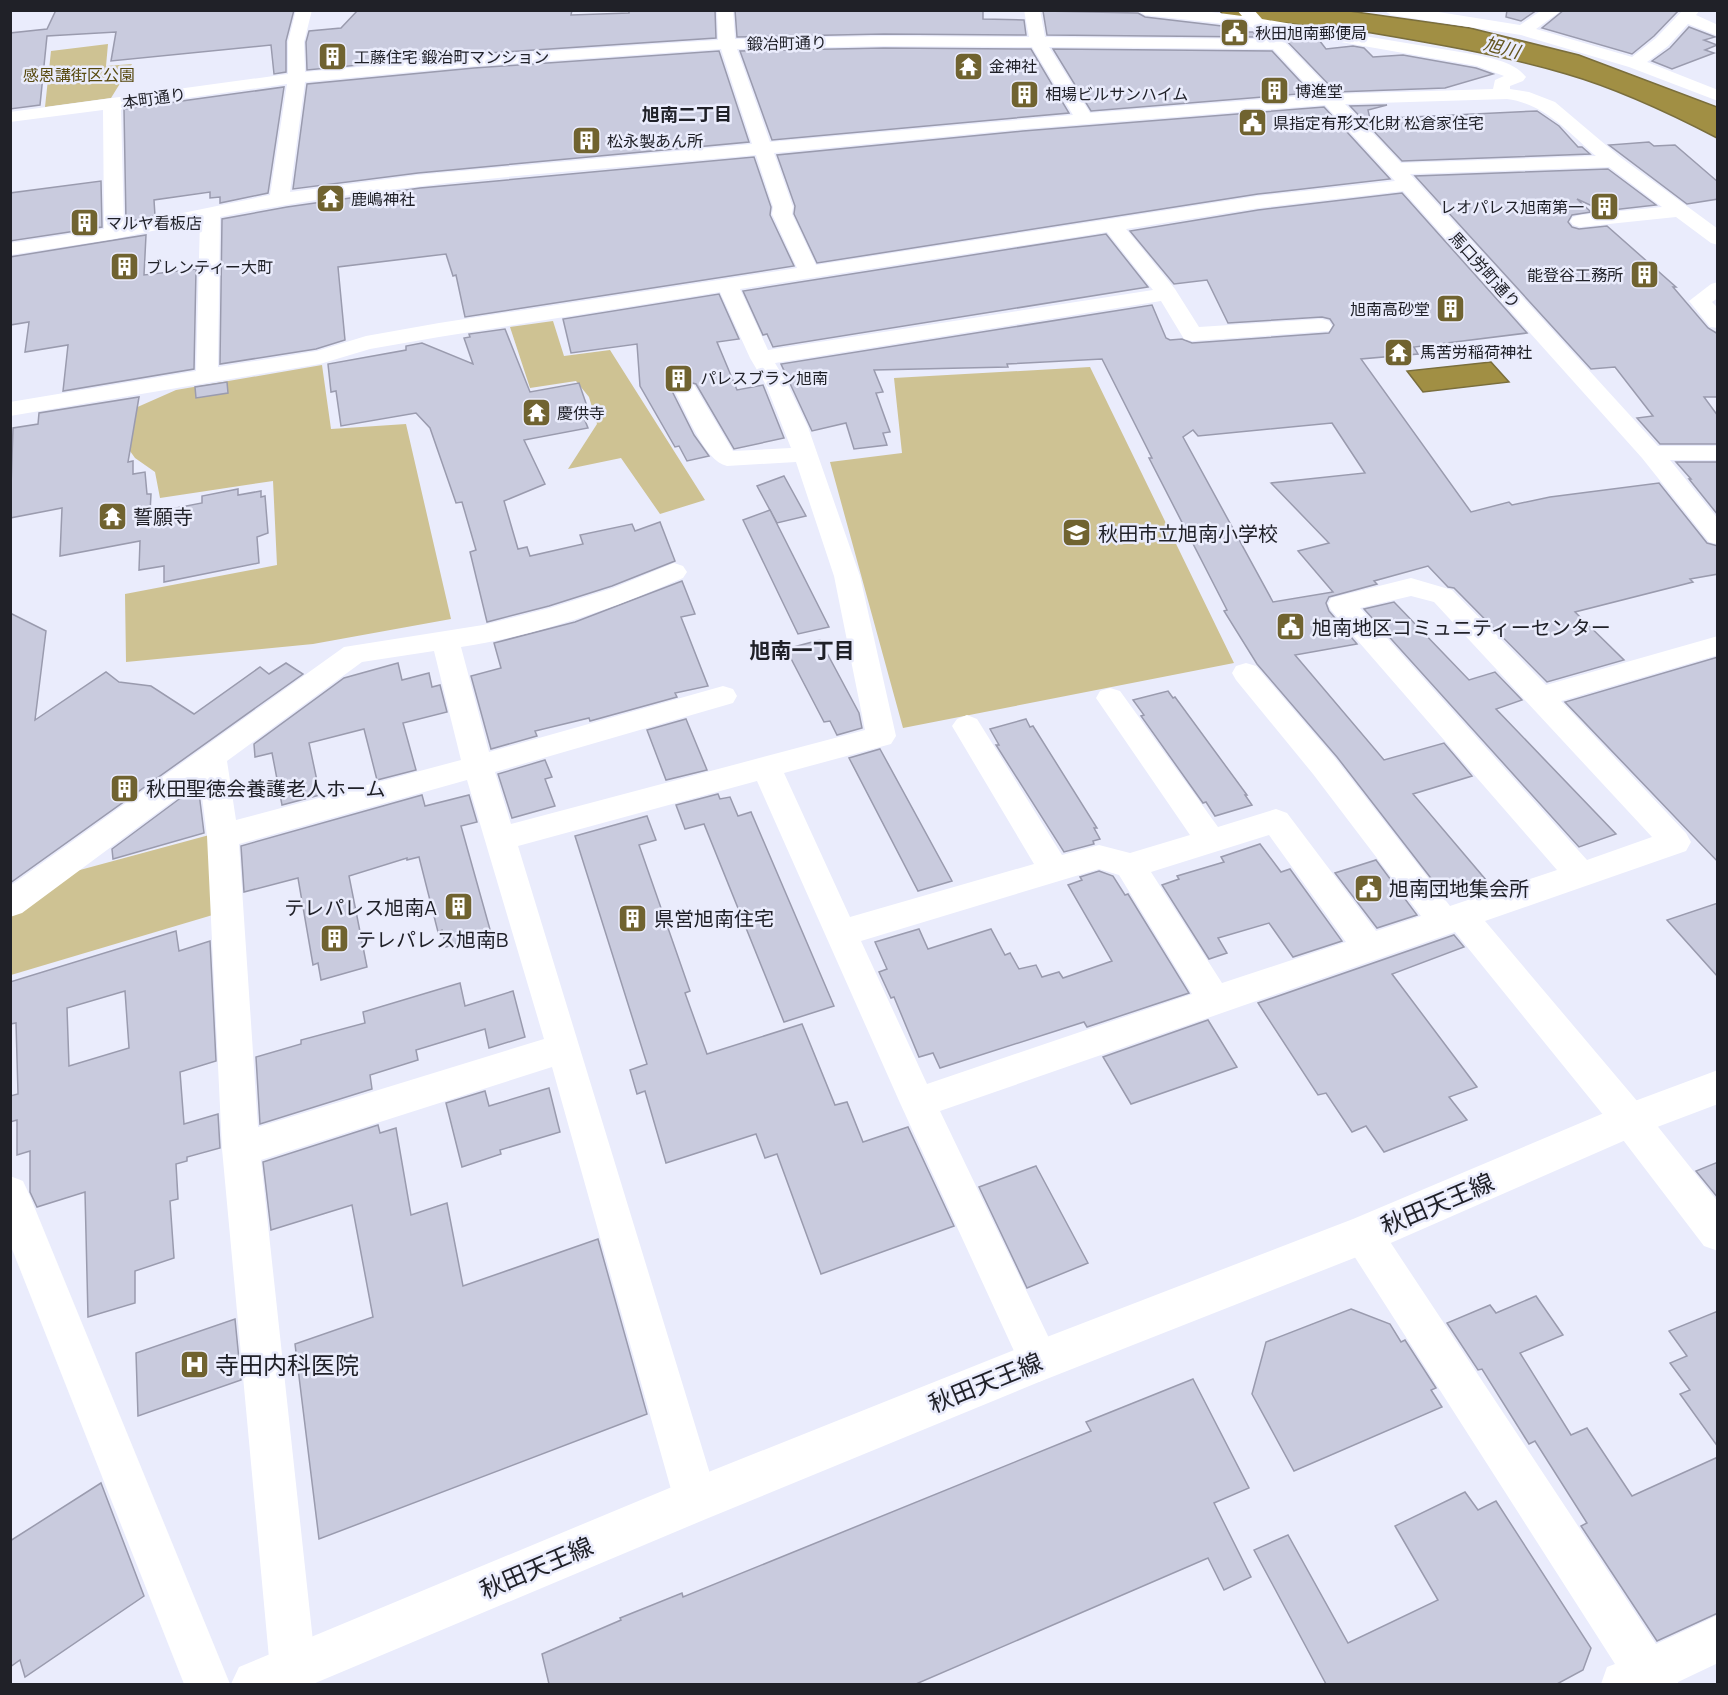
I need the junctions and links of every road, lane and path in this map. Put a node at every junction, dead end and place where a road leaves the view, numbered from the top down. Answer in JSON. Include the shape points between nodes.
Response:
{"nodes":[{"id":1,"x":304,"y":10,"type":"edge"},
{"id":2,"x":725,"y":10,"type":"edge"},
{"id":3,"x":1032,"y":10,"type":"edge"},
{"id":4,"x":1145,"y":10,"type":"edge"},
{"id":5,"x":1391,"y":10,"type":"edge"},
{"id":6,"x":1554,"y":10,"type":"edge"},
{"id":7,"x":1689,"y":14,"type":"edge"},
{"id":8,"x":1251,"y":18,"type":"edge"},
{"id":9,"x":1523,"y":30,"type":"junction"},
{"id":10,"x":1718,"y":31,"type":"edge"},
{"id":11,"x":1038,"y":43,"type":"junction"},
{"id":12,"x":727,"y":44,"type":"junction"},
{"id":13,"x":1279,"y":44,"type":"junction"},
{"id":14,"x":1635,"y":63,"type":"junction"},
{"id":15,"x":297,"y":78,"type":"junction"},
{"id":16,"x":1502,"y":94,"type":"junction"},
{"id":17,"x":1718,"y":96,"type":"edge"},
{"id":18,"x":1331,"y":99,"type":"junction"},
{"id":19,"x":117,"y":103,"type":"junction"},
{"id":20,"x":10,"y":117,"type":"edge"},
{"id":21,"x":1085,"y":120,"type":"junction"},
{"id":22,"x":762,"y":148,"type":"junction"},
{"id":23,"x":1613,"y":161,"type":"junction"},
{"id":24,"x":1402,"y":177,"type":"junction"},
{"id":25,"x":279,"y":199,"type":"junction"},
{"id":26,"x":1678,"y":211,"type":"junction"},
{"id":27,"x":210,"y":214,"type":"junction"},
{"id":28,"x":1580,"y":220,"type":"dead end"},
{"id":29,"x":1112,"y":224,"type":"junction"},
{"id":30,"x":114,"y":233,"type":"junction"},
{"id":31,"x":1718,"y":239,"type":"edge"},
{"id":32,"x":10,"y":249,"type":"edge"},
{"id":33,"x":809,"y":272,"type":"junction"},
{"id":34,"x":727,"y":285,"type":"junction"},
{"id":35,"x":1718,"y":288,"type":"edge"},
{"id":36,"x":1167,"y":294,"type":"junction"},
{"id":37,"x":1718,"y":322,"type":"edge"},
{"id":38,"x":1321,"y":326,"type":"dead end"},
{"id":39,"x":761,"y":358,"type":"junction"},
{"id":40,"x":207,"y":375,"type":"junction"},
{"id":41,"x":686,"y":390,"type":"dead end"},
{"id":42,"x":10,"y":409,"type":"edge"},
{"id":43,"x":1651,"y":453,"type":"junction"},
{"id":44,"x":1718,"y":453,"type":"edge"},
{"id":45,"x":805,"y":454,"type":"junction"},
{"id":46,"x":1718,"y":536,"type":"edge"},
{"id":47,"x":674,"y":572,"type":"dead end"},
{"id":48,"x":445,"y":640,"type":"junction"},
{"id":49,"x":1718,"y":645,"type":"edge"},
{"id":50,"x":1246,"y":673,"type":"dead end"},
{"id":51,"x":723,"y":696,"type":"dead end"},
{"id":52,"x":1541,"y":697,"type":"junction"},
{"id":53,"x":1110,"y":698,"type":"dead end"},
{"id":54,"x":967,"y":726,"type":"dead end"},
{"id":55,"x":212,"y":758,"type":"junction"},
{"id":56,"x":478,"y":766,"type":"junction"},
{"id":57,"x":766,"y":766,"type":"junction"},
{"id":58,"x":223,"y":836,"type":"junction"},
{"id":59,"x":501,"y":839,"type":"junction"},
{"id":60,"x":1211,"y":841,"type":"junction"},
{"id":61,"x":1130,"y":866,"type":"junction"},
{"id":62,"x":1054,"y":870,"type":"junction"},
{"id":63,"x":1581,"y":875,"type":"junction"},
{"id":64,"x":10,"y":904,"type":"edge"},
{"id":65,"x":1452,"y":919,"type":"junction"},
{"id":66,"x":842,"y":933,"type":"junction"},
{"id":67,"x":1369,"y":948,"type":"junction"},
{"id":68,"x":1215,"y":1001,"type":"junction"},
{"id":69,"x":564,"y":1048,"type":"junction"},
{"id":70,"x":1718,"y":1087,"type":"edge"},
{"id":71,"x":918,"y":1103,"type":"junction"},
{"id":72,"x":1630,"y":1120,"type":"junction"},
{"id":73,"x":241,"y":1149,"type":"junction"},
{"id":74,"x":10,"y":1194,"type":"edge"},
{"id":75,"x":1718,"y":1233,"type":"edge"},
{"id":76,"x":1363,"y":1235,"type":"junction"},
{"id":77,"x":1039,"y":1361,"type":"junction"},
{"id":78,"x":696,"y":1500,"type":"junction"},
{"id":79,"x":1718,"y":1638,"type":"edge"},
{"id":80,"x":274,"y":1677,"type":"edge"},
{"id":81,"x":1642,"y":1680,"type":"edge"},
{"id":82,"x":207,"y":1684,"type":"edge"}],
"edges":[{"from":1,"to":15,"type":"street","via":[[296,42]]},
{"from":2,"to":12,"type":"street"},
{"from":3,"to":11,"type":"street"},
{"from":4,"to":8,"type":"street"},
{"from":5,"to":9,"type":"street"},
{"from":6,"to":9,"type":"street"},
{"from":7,"to":10,"type":"street"},
{"from":7,"to":14,"type":"street"},
{"from":8,"to":13,"type":"street","name":"馬口労町通り"},
{"from":8,"to":16,"type":"street","via":[[1501,68],[1517,77],[1502,84]]},
{"from":9,"to":14,"type":"street"},
{"from":11,"to":12,"type":"street","name":"鍛冶町通り"},
{"from":11,"to":13,"type":"street","name":"鍛冶町通り"},
{"from":11,"to":21,"type":"street"},
{"from":12,"to":15,"type":"street","name":"鍛冶町通り"},
{"from":12,"to":22,"type":"street"},
{"from":13,"to":18,"type":"street","name":"馬口労町通り"},
{"from":14,"to":17,"type":"street"},
{"from":15,"to":19,"type":"street","name":"本町通り"},
{"from":15,"to":25,"type":"street"},
{"from":16,"to":18,"type":"street"},
{"from":16,"to":23,"type":"street","via":[[1523,96],[1549,106]]},
{"from":18,"to":21,"type":"street"},
{"from":18,"to":24,"type":"street","name":"馬口労町通り"},
{"from":19,"to":20,"type":"street","name":"本町通り"},
{"from":19,"to":30,"type":"street","via":[[112,110]]},
{"from":21,"to":22,"type":"street"},
{"from":22,"to":25,"type":"street","via":[[418,181]]},
{"from":22,"to":33,"type":"street","via":[[782,214]]},
{"from":23,"to":24,"type":"street"},
{"from":23,"to":26,"type":"street"},
{"from":24,"to":29,"type":"street"},
{"from":24,"to":43,"type":"street","name":"馬口労町通り"},
{"from":25,"to":27,"type":"street"},
{"from":26,"to":28,"type":"street"},
{"from":26,"to":31,"type":"street"},
{"from":27,"to":30,"type":"street"},
{"from":27,"to":40,"type":"street"},
{"from":29,"to":33,"type":"street"},
{"from":29,"to":36,"type":"street"},
{"from":30,"to":32,"type":"street"},
{"from":33,"to":34,"type":"street"},
{"from":34,"to":39,"type":"street"},
{"from":34,"to":40,"type":"street","via":[[366,343],[320,357]]},
{"from":35,"to":37,"type":"street","via":[[1700,301]]},
{"from":36,"to":38,"type":"street","via":[[1192,334]]},
{"from":36,"to":39,"type":"street"},
{"from":39,"to":45,"type":"street","via":[[777,385]]},
{"from":40,"to":42,"type":"street"},
{"from":41,"to":45,"type":"street","via":[[727,459]]},
{"from":43,"to":44,"type":"street"},
{"from":43,"to":46,"type":"street","name":"馬口労町通り"},
{"from":45,"to":57,"type":"street","via":[[847,576],[881,736]]},
{"from":47,"to":48,"type":"street","via":[[556,616]]},
{"from":48,"to":55,"type":"street","via":[[354,654]]},
{"from":48,"to":56,"type":"street"},
{"from":49,"to":52,"type":"street"},
{"from":50,"to":65,"type":"street"},
{"from":51,"to":56,"type":"street"},
{"from":52,"to":63,"type":"street","via":[[1675,842]]},
{"from":52,"to":63,"type":"street","via":[[1443,596],[1411,587],[1341,604]]},
{"from":53,"to":60,"type":"street"},
{"from":54,"to":62,"type":"street"},
{"from":55,"to":58,"type":"street"},
{"from":55,"to":64,"type":"street"},
{"from":56,"to":58,"type":"street"},
{"from":56,"to":59,"type":"street"},
{"from":57,"to":59,"type":"street"},
{"from":57,"to":66,"type":"street"},
{"from":58,"to":73,"type":"street"},
{"from":59,"to":69,"type":"street"},
{"from":60,"to":61,"type":"street"},
{"from":60,"to":67,"type":"street","via":[[1276,822]]},
{"from":61,"to":62,"type":"street","via":[[1099,857]]},
{"from":61,"to":68,"type":"street"},
{"from":62,"to":66,"type":"street"},
{"from":63,"to":65,"type":"street"},
{"from":65,"to":67,"type":"street"},
{"from":65,"to":72,"type":"street"},
{"from":66,"to":71,"type":"street"},
{"from":67,"to":68,"type":"street"},
{"from":68,"to":71,"type":"street"},
{"from":69,"to":73,"type":"street"},
{"from":69,"to":78,"type":"street"},
{"from":70,"to":72,"type":"main road","name":"秋田天王線"},
{"from":71,"to":77,"type":"street"},
{"from":72,"to":75,"type":"street"},
{"from":72,"to":76,"type":"main road","name":"秋田天王線"},
{"from":73,"to":80,"type":"street"},
{"from":74,"to":82,"type":"street"},
{"from":76,"to":77,"type":"main road","name":"秋田天王線"},
{"from":76,"to":81,"type":"street"},
{"from":77,"to":78,"type":"main road","name":"秋田天王線"},
{"from":78,"to":80,"type":"main road","name":"秋田天王線"},
{"from":79,"to":81,"type":"street"}]}
